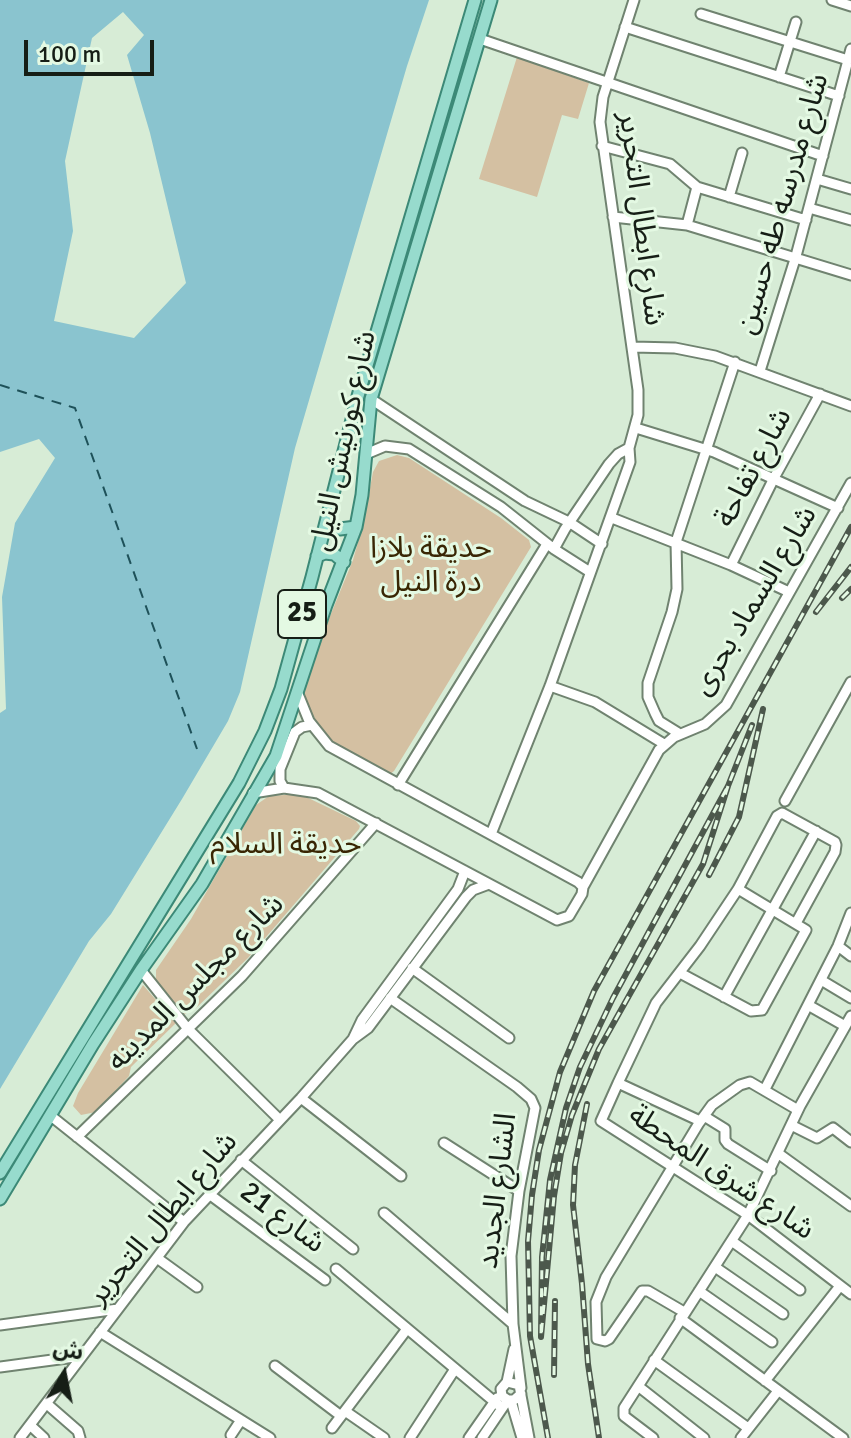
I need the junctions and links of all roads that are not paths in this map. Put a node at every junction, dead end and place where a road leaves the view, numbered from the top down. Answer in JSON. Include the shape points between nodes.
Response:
{"nodes":[{"id":1,"x":475,"y":0,"type":"edge"},
{"id":2,"x":491,"y":0,"type":"edge"},
{"id":3,"x":634,"y":0,"type":"edge"},
{"id":4,"x":832,"y":0,"type":"edge"},
{"id":5,"x":851,"y":6,"type":"edge"},
{"id":6,"x":701,"y":14,"type":"dead end"},
{"id":7,"x":796,"y":22,"type":"dead end"},
{"id":8,"x":625,"y":27,"type":"junction"},
{"id":9,"x":480,"y":39,"type":"junction"},
{"id":10,"x":790,"y":42,"type":"junction"},
{"id":11,"x":851,"y":49,"type":"edge"},
{"id":12,"x":848,"y":60,"type":"junction"},
{"id":13,"x":779,"y":77,"type":"junction"},
{"id":14,"x":607,"y":83,"type":"junction"},
{"id":15,"x":839,"y":94,"type":"junction"},
{"id":16,"x":851,"y":94,"type":"edge"},
{"id":17,"x":602,"y":146,"type":"junction"},
{"id":18,"x":742,"y":153,"type":"dead end"},
{"id":19,"x":823,"y":156,"type":"junction"},
{"id":20,"x":817,"y":179,"type":"junction"},
{"id":21,"x":697,"y":187,"type":"junction"},
{"id":22,"x":851,"y":189,"type":"edge"},
{"id":23,"x":729,"y":197,"type":"junction"},
{"id":24,"x":809,"y":208,"type":"junction"},
{"id":25,"x":613,"y":217,"type":"junction"},
{"id":26,"x":806,"y":220,"type":"junction"},
{"id":27,"x":851,"y":220,"type":"edge"},
{"id":28,"x":687,"y":225,"type":"junction"},
{"id":29,"x":796,"y":256,"type":"junction"},
{"id":30,"x":851,"y":263,"type":"edge"},
{"id":31,"x":849,"y":274,"type":"edge"},
{"id":32,"x":633,"y":347,"type":"junction"},
{"id":33,"x":735,"y":362,"type":"junction"},
{"id":34,"x":760,"y":371,"type":"junction"},
{"id":35,"x":820,"y":394,"type":"junction"},
{"id":36,"x":371,"y":399,"type":"junction"},
{"id":37,"x":851,"y":406,"type":"edge"},
{"id":38,"x":636,"y":428,"type":"junction"},
{"id":39,"x":629,"y":448,"type":"junction"},
{"id":40,"x":706,"y":450,"type":"junction"},
{"id":41,"x":366,"y":454,"type":"junction"},
{"id":42,"x":774,"y":478,"type":"junction"},
{"id":43,"x":851,"y":483,"type":"edge"},
{"id":44,"x":838,"y":508,"type":"junction"},
{"id":45,"x":612,"y":518,"type":"junction"},
{"id":46,"x":326,"y":522,"type":"junction"},
{"id":47,"x":569,"y":522,"type":"junction"},
{"id":48,"x":356,"y":527,"type":"junction"},
{"id":49,"x":676,"y":542,"type":"junction"},
{"id":50,"x":602,"y":544,"type":"junction"},
{"id":51,"x":551,"y":546,"type":"junction"},
{"id":52,"x":317,"y":556,"type":"junction"},
{"id":53,"x":344,"y":562,"type":"junction"},
{"id":54,"x":731,"y":565,"type":"junction"},
{"id":55,"x":590,"y":572,"type":"junction"},
{"id":56,"x":789,"y":592,"type":"junction"},
{"id":57,"x":851,"y":682,"type":"edge"},
{"id":58,"x":550,"y":686,"type":"junction"},
{"id":59,"x":298,"y":694,"type":"junction"},
{"id":60,"x":312,"y":725,"type":"junction"},
{"id":61,"x":680,"y":734,"type":"junction"},
{"id":62,"x":664,"y":744,"type":"junction"},
{"id":63,"x":398,"y":785,"type":"junction"},
{"id":64,"x":284,"y":788,"type":"junction"},
{"id":65,"x":253,"y":793,"type":"junction"},
{"id":66,"x":785,"y":801,"type":"dead end"},
{"id":67,"x":376,"y":823,"type":"junction"},
{"id":68,"x":816,"y":831,"type":"junction"},
{"id":69,"x":491,"y":834,"type":"junction"},
{"id":70,"x":217,"y":858,"type":"junction"},
{"id":71,"x":190,"y":864,"type":"junction"},
{"id":72,"x":465,"y":871,"type":"junction"},
{"id":73,"x":489,"y":884,"type":"junction"},
{"id":74,"x":583,"y":887,"type":"junction"},
{"id":75,"x":738,"y":889,"type":"junction"},
{"id":76,"x":772,"y":908,"type":"junction"},
{"id":77,"x":851,"y":913,"type":"edge"},
{"id":78,"x":800,"y":926,"type":"junction"},
{"id":79,"x":838,"y":946,"type":"junction"},
{"id":80,"x":851,"y":956,"type":"edge"},
{"id":81,"x":412,"y":968,"type":"junction"},
{"id":82,"x":141,"y":970,"type":"junction"},
{"id":83,"x":680,"y":973,"type":"junction"},
{"id":84,"x":821,"y":980,"type":"junction"},
{"id":85,"x":724,"y":997,"type":"junction"},
{"id":86,"x":390,"y":998,"type":"junction"},
{"id":87,"x":851,"y":998,"type":"edge"},
{"id":88,"x":808,"y":1005,"type":"junction"},
{"id":89,"x":851,"y":1016,"type":"edge"},
{"id":90,"x":845,"y":1026,"type":"junction"},
{"id":91,"x":188,"y":1029,"type":"junction"},
{"id":92,"x":509,"y":1038,"type":"dead end"},
{"id":93,"x":353,"y":1039,"type":"junction"},
{"id":94,"x":618,"y":1083,"type":"junction"},
{"id":95,"x":765,"y":1089,"type":"junction"},
{"id":96,"x":301,"y":1098,"type":"junction"},
{"id":97,"x":798,"y":1110,"type":"junction"},
{"id":98,"x":51,"y":1116,"type":"junction"},
{"id":99,"x":702,"y":1118,"type":"junction"},
{"id":100,"x":280,"y":1120,"type":"junction"},
{"id":101,"x":791,"y":1125,"type":"junction"},
{"id":102,"x":77,"y":1137,"type":"junction"},
{"id":103,"x":851,"y":1142,"type":"edge"},
{"id":104,"x":444,"y":1143,"type":"dead end"},
{"id":105,"x":779,"y":1154,"type":"junction"},
{"id":106,"x":241,"y":1160,"type":"junction"},
{"id":107,"x":672,"y":1167,"type":"junction"},
{"id":108,"x":771,"y":1171,"type":"junction"},
{"id":109,"x":0,"y":1173,"type":"edge"},
{"id":110,"x":401,"y":1176,"type":"dead end"},
{"id":111,"x":519,"y":1191,"type":"junction"},
{"id":112,"x":209,"y":1194,"type":"junction"},
{"id":113,"x":0,"y":1199,"type":"edge"},
{"id":114,"x":851,"y":1206,"type":"edge"},
{"id":115,"x":384,"y":1213,"type":"dead end"},
{"id":116,"x":748,"y":1215,"type":"junction"},
{"id":117,"x":184,"y":1222,"type":"junction"},
{"id":118,"x":733,"y":1242,"type":"junction"},
{"id":119,"x":353,"y":1249,"type":"dead end"},
{"id":120,"x":157,"y":1258,"type":"junction"},
{"id":121,"x":715,"y":1267,"type":"junction"},
{"id":122,"x":336,"y":1269,"type":"dead end"},
{"id":123,"x":325,"y":1280,"type":"dead end"},
{"id":124,"x":840,"y":1286,"type":"junction"},
{"id":125,"x":197,"y":1287,"type":"dead end"},
{"id":126,"x":800,"y":1290,"type":"dead end"},
{"id":127,"x":699,"y":1291,"type":"junction"},
{"id":128,"x":851,"y":1294,"type":"edge"},
{"id":129,"x":118,"y":1309,"type":"junction"},
{"id":130,"x":783,"y":1314,"type":"dead end"},
{"id":131,"x":682,"y":1315,"type":"junction"},
{"id":132,"x":513,"y":1324,"type":"junction"},
{"id":133,"x":0,"y":1325,"type":"edge"},
{"id":134,"x":407,"y":1329,"type":"junction"},
{"id":135,"x":100,"y":1332,"type":"junction"},
{"id":136,"x":515,"y":1342,"type":"junction"},
{"id":137,"x":772,"y":1342,"type":"dead end"},
{"id":138,"x":82,"y":1356,"type":"junction"},
{"id":139,"x":654,"y":1360,"type":"junction"},
{"id":140,"x":275,"y":1366,"type":"dead end"},
{"id":141,"x":0,"y":1367,"type":"edge"},
{"id":142,"x":455,"y":1369,"type":"junction"},
{"id":143,"x":765,"y":1381,"type":"junction"},
{"id":144,"x":507,"y":1382,"type":"junction"},
{"id":145,"x":638,"y":1386,"type":"junction"},
{"id":146,"x":521,"y":1391,"type":"junction"},
{"id":147,"x":778,"y":1391,"type":"junction"},
{"id":148,"x":503,"y":1401,"type":"junction"},
{"id":149,"x":47,"y":1404,"type":"junction"},
{"id":150,"x":343,"y":1413,"type":"junction"},
{"id":151,"x":241,"y":1420,"type":"junction"},
{"id":152,"x":31,"y":1426,"type":"junction"},
{"id":153,"x":332,"y":1428,"type":"dead end"},
{"id":154,"x":748,"y":1428,"type":"junction"},
{"id":155,"x":256,"y":1434,"type":"edge"},
{"id":156,"x":231,"y":1435,"type":"dead end"},
{"id":157,"x":20,"y":1438,"type":"edge"},
{"id":158,"x":44,"y":1438,"type":"edge"},
{"id":159,"x":80,"y":1438,"type":"edge"},
{"id":160,"x":270,"y":1438,"type":"edge"},
{"id":161,"x":384,"y":1438,"type":"edge"},
{"id":162,"x":410,"y":1438,"type":"edge"},
{"id":163,"x":469,"y":1438,"type":"edge"},
{"id":164,"x":482,"y":1438,"type":"edge"},
{"id":165,"x":522,"y":1438,"type":"edge"},
{"id":166,"x":529,"y":1438,"type":"edge"},
{"id":167,"x":653,"y":1438,"type":"edge"},
{"id":168,"x":704,"y":1438,"type":"edge"},
{"id":169,"x":741,"y":1438,"type":"edge"},
{"id":170,"x":843,"y":1438,"type":"edge"}],
"edges":[{"from":1,"to":46,"type":"main road","name":"شارع كورنيش النيل","number":"25"},
{"from":2,"to":9,"type":"main road","name":"شارع كورنيش النيل","number":"25"},
{"from":3,"to":8,"type":"street","name":"شارع ابطال التحرير"},
{"from":4,"to":5,"type":"street"},
{"from":6,"to":10,"type":"street"},
{"from":7,"to":10,"type":"street"},
{"from":8,"to":13,"type":"street"},
{"from":8,"to":14,"type":"street","name":"شارع ابطال التحرير"},
{"from":9,"to":14,"type":"street"},
{"from":9,"to":36,"type":"main road","name":"شارع كورنيش النيل","number":"25"},
{"from":10,"to":12,"type":"street"},
{"from":10,"to":13,"type":"street"},
{"from":11,"to":12,"type":"street","name":"شارع مدرسه طه حسين"},
{"from":12,"to":15,"type":"street","name":"شارع مدرسه طه حسين"},
{"from":13,"to":15,"type":"street"},
{"from":14,"to":17,"type":"street","name":"شارع ابطال التحرير","via":[[600,114]]},
{"from":14,"to":19,"type":"street"},
{"from":15,"to":16,"type":"street"},
{"from":15,"to":19,"type":"street","name":"شارع مدرسه طه حسين"},
{"from":17,"to":21,"type":"street","via":[[670,164]]},
{"from":17,"to":25,"type":"street","name":"شارع ابطال التحرير"},
{"from":18,"to":23,"type":"street"},
{"from":19,"to":20,"type":"street","name":"شارع مدرسه طه حسين"},
{"from":20,"to":22,"type":"street"},
{"from":20,"to":24,"type":"street","name":"شارع مدرسه طه حسين"},
{"from":21,"to":23,"type":"street"},
{"from":21,"to":28,"type":"street"},
{"from":23,"to":26,"type":"street"},
{"from":24,"to":26,"type":"street","name":"شارع مدرسه طه حسين"},
{"from":24,"to":27,"type":"street"},
{"from":25,"to":28,"type":"street"},
{"from":25,"to":32,"type":"street","name":"شارع ابطال التحرير"},
{"from":26,"to":29,"type":"street","name":"شارع مدرسه طه حسين"},
{"from":28,"to":29,"type":"street"},
{"from":29,"to":31,"type":"street"},
{"from":29,"to":34,"type":"street","name":"شارع مدرسه طه حسين"},
{"from":30,"to":31,"type":"street"},
{"from":32,"to":33,"type":"street","via":[[695,351]]},
{"from":32,"to":38,"type":"street","name":"شارع ابطال التحرير"},
{"from":33,"to":34,"type":"street"},
{"from":33,"to":40,"type":"street"},
{"from":34,"to":35,"type":"street"},
{"from":35,"to":37,"type":"street"},
{"from":35,"to":42,"type":"street","name":"شارع تفاحة"},
{"from":36,"to":41,"type":"main road","name":"شارع كورنيش النيل","number":"25"},
{"from":36,"to":47,"type":"street","via":[[525,501]]},
{"from":38,"to":39,"type":"street","name":"شارع ابطال التحرير"},
{"from":38,"to":40,"type":"street"},
{"from":39,"to":45,"type":"street","name":"شارع ابطال التحرير","via":[[629,468]]},
{"from":39,"to":47,"type":"street","name":"شارع ابطال التحرير","via":[[613,459]]},
{"from":40,"to":42,"type":"street"},
{"from":40,"to":49,"type":"street"},
{"from":41,"to":48,"type":"main road","name":"شارع كورنيش النيل","number":"25"},
{"from":41,"to":51,"type":"street","via":[[385,446],[409,449],[501,507]]},
{"from":42,"to":44,"type":"street"},
{"from":42,"to":54,"type":"street","name":"شارع تفاحة"},
{"from":43,"to":44,"type":"street","name":"شارع السماد بحرى"},
{"from":44,"to":56,"type":"street","name":"شارع السماد بحرى"},
{"from":45,"to":49,"type":"street"},
{"from":45,"to":50,"type":"street","name":"شارع ابطال التحرير"},
{"from":46,"to":48,"type":"main road","via":[[340,529]]},
{"from":46,"to":52,"type":"main road","name":"شارع كورنيش النيل","number":"25"},
{"from":47,"to":50,"type":"street"},
{"from":47,"to":51,"type":"street","name":"شارع ابطال التحرير"},
{"from":48,"to":53,"type":"main road","name":"شارع كورنيش النيل","number":"25"},
{"from":49,"to":54,"type":"street"},
{"from":49,"to":61,"type":"street","via":[[677,589],[648,697],[659,721]]},
{"from":50,"to":55,"type":"street","name":"شارع ابطال التحرير"},
{"from":51,"to":55,"type":"street"},
{"from":51,"to":63,"type":"street"},
{"from":52,"to":53,"type":"main road","via":[[334,554]]},
{"from":52,"to":71,"type":"main road","name":"شارع كورنيش النيل","number":"25","via":[[265,731]]},
{"from":53,"to":59,"type":"main road","name":"شارع كورنيش النيل","number":"25"},
{"from":54,"to":56,"type":"street"},
{"from":55,"to":58,"type":"street","name":"شارع ابطال التحرير"},
{"from":56,"to":61,"type":"street","name":"شارع السماد بحرى","via":[[726,705],[705,724]]},
{"from":57,"to":66,"type":"street"},
{"from":58,"to":62,"type":"street","via":[[603,706]]},
{"from":58,"to":69,"type":"street","name":"شارع ابطال التحرير"},
{"from":59,"to":60,"type":"street"},
{"from":59,"to":65,"type":"main road","name":"شارع كورنيش النيل","number":"25","via":[[276,756]]},
{"from":60,"to":63,"type":"street","via":[[329,746]]},
{"from":60,"to":64,"type":"street","via":[[295,732],[280,769]]},
{"from":61,"to":62,"type":"street","name":"شارع السماد بحرى"},
{"from":62,"to":74,"type":"street","name":"شارع السماد بحرى"},
{"from":63,"to":69,"type":"street"},
{"from":64,"to":65,"type":"street"},
{"from":64,"to":67,"type":"street","via":[[318,793]]},
{"from":65,"to":70,"type":"main road","name":"شارع كورنيش النيل","number":"25"},
{"from":67,"to":72,"type":"street"},
{"from":67,"to":91,"type":"street","name":"شارع مجلس المدينه","via":[[285,930]]},
{"from":68,"to":75,"type":"street","via":[[780,813]]},
{"from":68,"to":76,"type":"street"},
{"from":68,"to":78,"type":"street","via":[[836,845],[835,852]]},
{"from":69,"to":74,"type":"street"},
{"from":70,"to":71,"type":"main road","via":[[197,875]]},
{"from":70,"to":82,"type":"main road","name":"شارع كورنيش النيل","number":"25"},
{"from":71,"to":109,"type":"main road","name":"شارع كورنيش النيل","number":"25"},
{"from":72,"to":73,"type":"street"},
{"from":72,"to":93,"type":"street","name":"شارع ابطال التحرير","via":[[458,889]]},
{"from":73,"to":74,"type":"street","name":"شارع السماد بحرى","via":[[561,920],[569,916]]},
{"from":73,"to":81,"type":"street","name":"شارع ابطال التحرير","via":[[466,897]]},
{"from":75,"to":76,"type":"street"},
{"from":75,"to":83,"type":"street"},
{"from":76,"to":78,"type":"street"},
{"from":76,"to":85,"type":"street"},
{"from":77,"to":79,"type":"street"},
{"from":78,"to":85,"type":"street","via":[[805,931],[762,1010],[754,1013]]},
{"from":79,"to":80,"type":"street"},
{"from":79,"to":84,"type":"street"},
{"from":81,"to":86,"type":"street","name":"شارع ابطال التحرير"},
{"from":81,"to":92,"type":"street"},
{"from":82,"to":91,"type":"street"},
{"from":82,"to":98,"type":"main road","name":"شارع كورنيش النيل","number":"25"},
{"from":83,"to":85,"type":"street"},
{"from":83,"to":94,"type":"street","via":[[656,1003]]},
{"from":84,"to":87,"type":"street"},
{"from":84,"to":88,"type":"street"},
{"from":86,"to":93,"type":"street","name":"شارع ابطال التحرير"},
{"from":86,"to":111,"type":"street","name":"الشارع الجديد","via":[[527,1095],[535,1112]]},
{"from":88,"to":90,"type":"street"},
{"from":88,"to":95,"type":"street"},
{"from":89,"to":90,"type":"street"},
{"from":90,"to":97,"type":"street"},
{"from":91,"to":100,"type":"street"},
{"from":91,"to":102,"type":"street","name":"شارع مجلس المدينه"},
{"from":93,"to":96,"type":"street","name":"شارع ابطال التحرير"},
{"from":94,"to":99,"type":"street"},
{"from":94,"to":107,"type":"street","name":"شارع شرق المحطة","via":[[601,1121]]},
{"from":95,"to":97,"type":"street"},
{"from":95,"to":99,"type":"street","via":[[750,1082],[740,1085]]},
{"from":96,"to":100,"type":"street","name":"شارع ابطال التحرير"},
{"from":96,"to":110,"type":"street"},
{"from":97,"to":101,"type":"street"},
{"from":98,"to":102,"type":"street"},
{"from":98,"to":113,"type":"main road","name":"شارع كورنيش النيل","number":"25"},
{"from":99,"to":107,"type":"street"},
{"from":99,"to":108,"type":"street","via":[[725,1129],[728,1144]]},
{"from":100,"to":106,"type":"street","name":"شارع ابطال التحرير"},
{"from":101,"to":103,"type":"street","via":[[817,1138],[833,1128]]},
{"from":101,"to":105,"type":"street"},
{"from":102,"to":117,"type":"street"},
{"from":104,"to":111,"type":"street"},
{"from":105,"to":108,"type":"street"},
{"from":105,"to":114,"type":"street"},
{"from":106,"to":112,"type":"street","name":"شارع ابطال التحرير"},
{"from":106,"to":119,"type":"street"},
{"from":107,"to":116,"type":"street","name":"شارع شرق المحطة"},
{"from":107,"to":131,"type":"street","via":[[597,1296],[597,1339],[609,1339],[642,1291]]},
{"from":108,"to":116,"type":"street"},
{"from":111,"to":132,"type":"street","name":"الشارع الجديد","via":[[511,1256]]},
{"from":112,"to":117,"type":"street","name":"شارع ابطال التحرير"},
{"from":112,"to":123,"type":"street","name":"شارع 21"},
{"from":115,"to":132,"type":"street"},
{"from":116,"to":118,"type":"street"},
{"from":116,"to":124,"type":"street","name":"شارع شرق المحطة"},
{"from":117,"to":120,"type":"street","name":"شارع ابطال التحرير"},
{"from":118,"to":121,"type":"street"},
{"from":118,"to":126,"type":"street"},
{"from":120,"to":125,"type":"street"},
{"from":120,"to":129,"type":"street","name":"شارع ابطال التحرير"},
{"from":121,"to":127,"type":"street"},
{"from":121,"to":130,"type":"street"},
{"from":122,"to":134,"type":"street"},
{"from":124,"to":128,"type":"street","name":"شارع شرق المحطة"},
{"from":124,"to":143,"type":"street"},
{"from":127,"to":131,"type":"street"},
{"from":127,"to":137,"type":"street"},
{"from":129,"to":133,"type":"street"},
{"from":129,"to":135,"type":"street","name":"شارع ابطال التحرير"},
{"from":131,"to":139,"type":"street"},
{"from":131,"to":143,"type":"street"},
{"from":132,"to":136,"type":"street","name":"الشارع الجديد"},
{"from":134,"to":142,"type":"street"},
{"from":134,"to":150,"type":"street"},
{"from":135,"to":138,"type":"street","name":"شارع ابطال التحرير"},
{"from":135,"to":151,"type":"street"},
{"from":136,"to":144,"type":"street","name":"الشارع الجديد"},
{"from":136,"to":146,"type":"street","name":"الشارع الجديد"},
{"from":138,"to":141,"type":"street"},
{"from":138,"to":149,"type":"street","name":"شارع ابطال التحرير"},
{"from":139,"to":145,"type":"street"},
{"from":139,"to":154,"type":"street"},
{"from":140,"to":150,"type":"street"},
{"from":142,"to":148,"type":"street"},
{"from":142,"to":162,"type":"street"},
{"from":143,"to":147,"type":"street"},
{"from":144,"to":146,"type":"street","via":[[516,1382]]},
{"from":144,"to":148,"type":"street","name":"الشارع الجديد","via":[[502,1386]]},
{"from":145,"to":167,"type":"street","via":[[624,1416]]},
{"from":145,"to":168,"type":"street"},
{"from":146,"to":148,"type":"street"},
{"from":146,"to":166,"type":"street","name":"الشارع الجديد"},
{"from":147,"to":154,"type":"street"},
{"from":147,"to":170,"type":"street"},
{"from":148,"to":163,"type":"street"},
{"from":148,"to":164,"type":"street"},
{"from":148,"to":165,"type":"street"},
{"from":149,"to":152,"type":"street","name":"شارع ابطال التحرير"},
{"from":149,"to":159,"type":"street"},
{"from":150,"to":153,"type":"street"},
{"from":150,"to":161,"type":"street"},
{"from":151,"to":155,"type":"street"},
{"from":151,"to":156,"type":"street"},
{"from":152,"to":157,"type":"street","name":"شارع ابطال التحرير"},
{"from":152,"to":158,"type":"street"},
{"from":154,"to":169,"type":"street"},
{"from":155,"to":160,"type":"street"}]}
